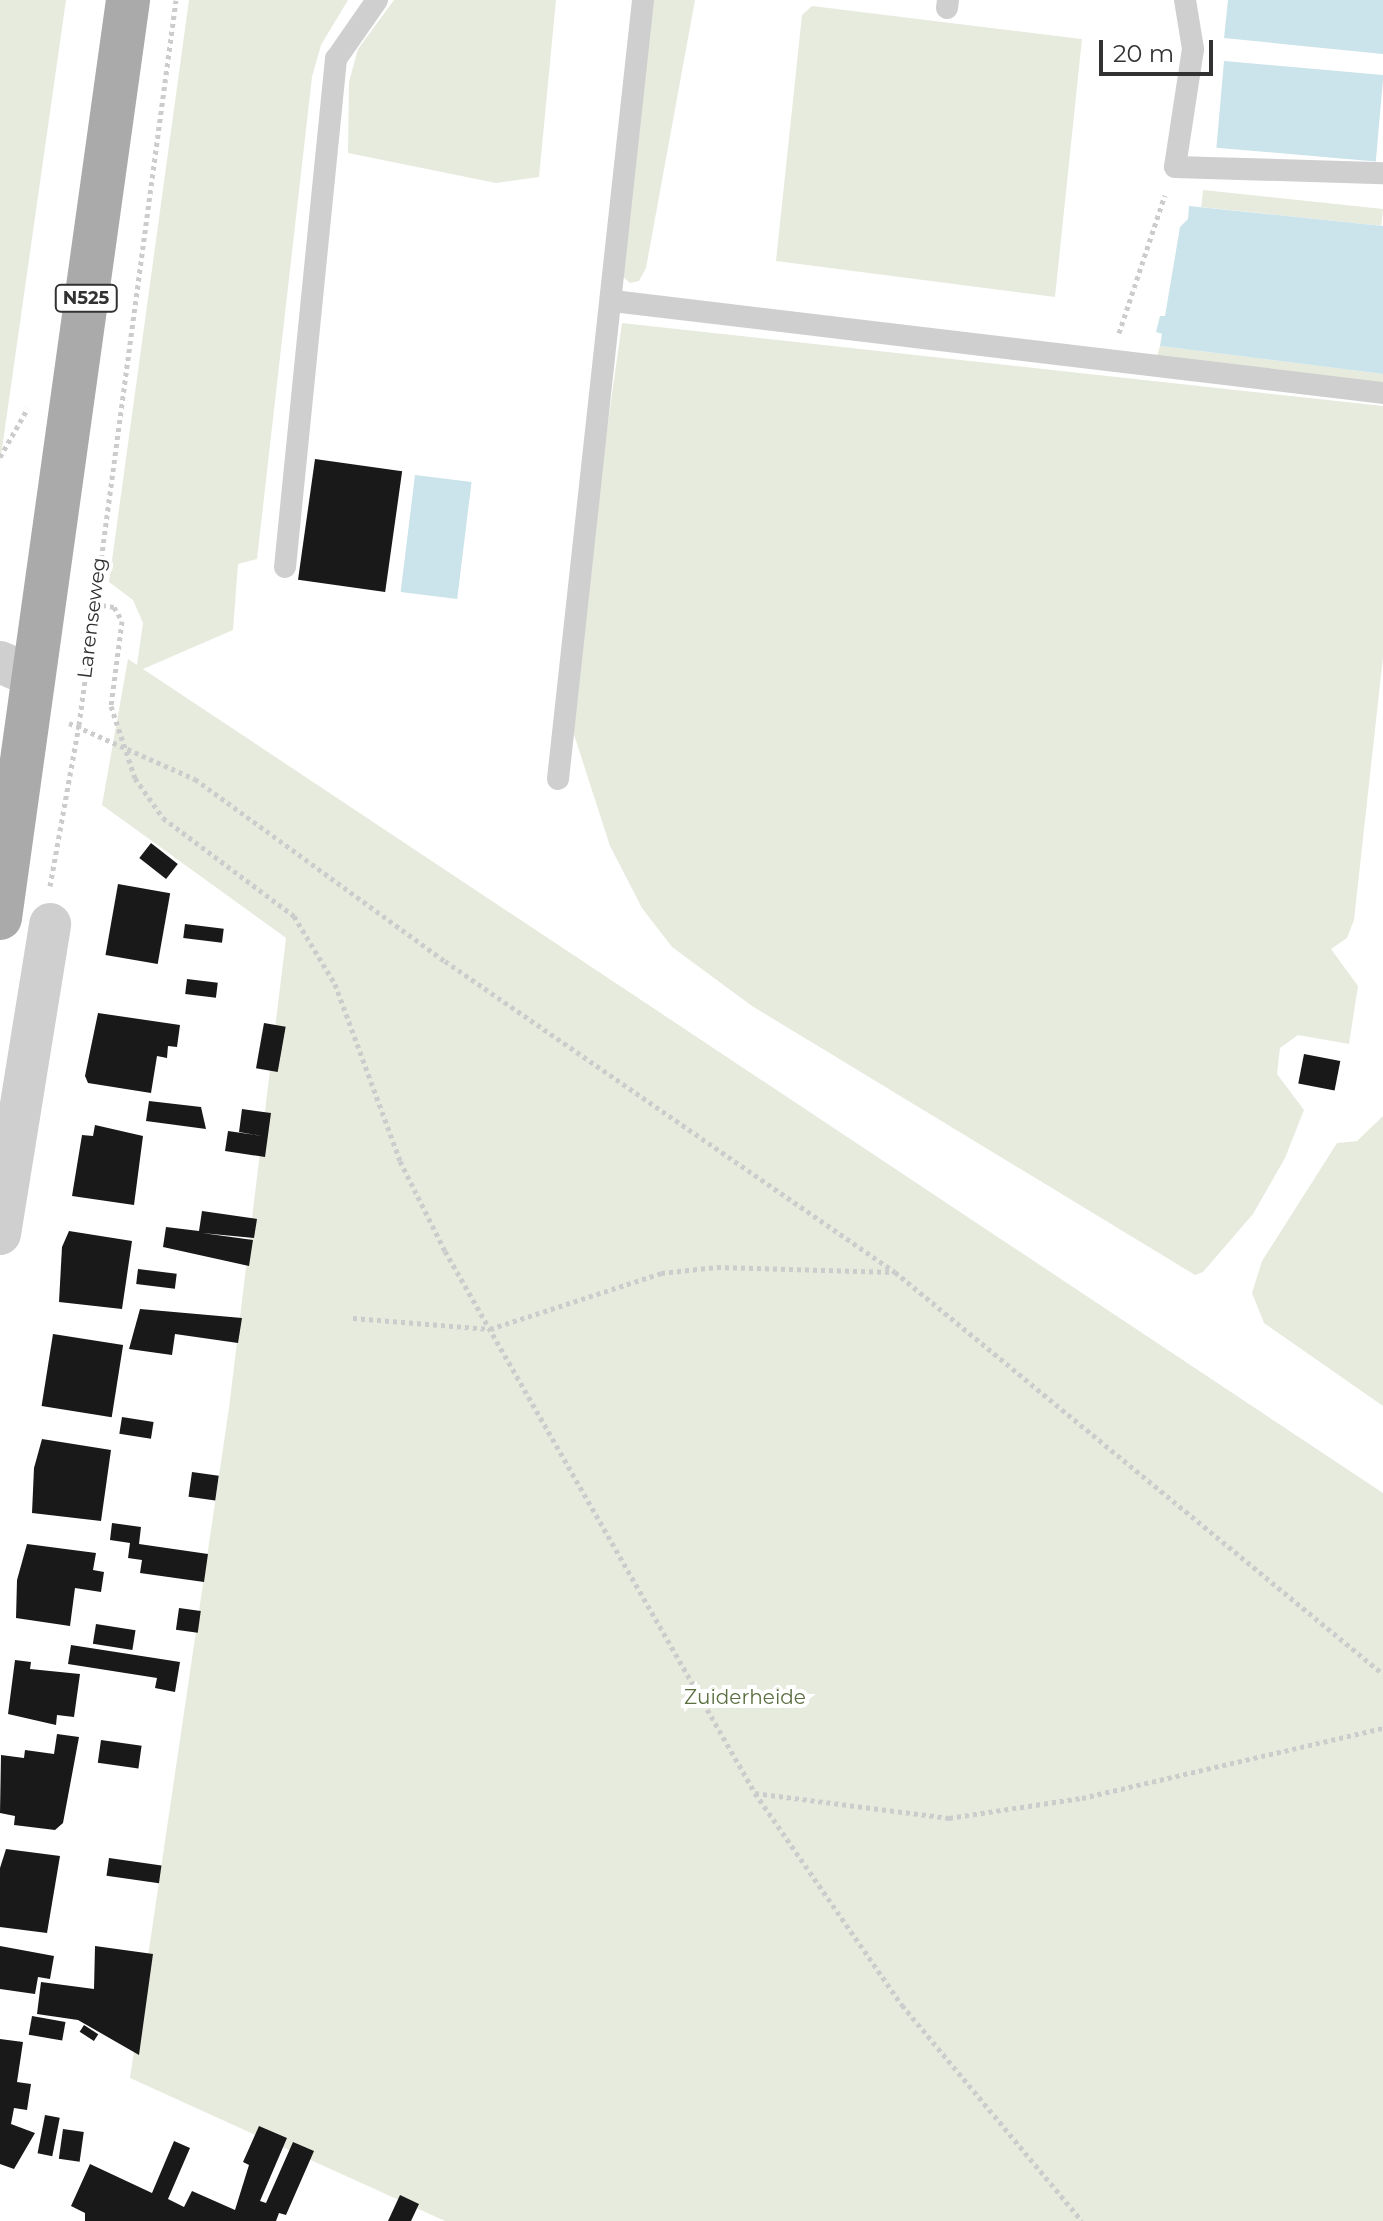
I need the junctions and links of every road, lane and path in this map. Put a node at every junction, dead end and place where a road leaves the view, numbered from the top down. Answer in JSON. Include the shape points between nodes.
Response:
{"nodes":[{"id":1,"x":128,"y":0,"type":"edge"},
{"id":2,"x":176,"y":0,"type":"edge"},
{"id":3,"x":377,"y":0,"type":"edge"},
{"id":4,"x":643,"y":0,"type":"edge"},
{"id":5,"x":1185,"y":0,"type":"edge"},
{"id":6,"x":1175,"y":167,"type":"junction"},
{"id":7,"x":1383,"y":173,"type":"edge"},
{"id":8,"x":613,"y":301,"type":"junction"},
{"id":9,"x":1110,"y":361,"type":"junction"},
{"id":10,"x":1383,"y":393,"type":"edge"},
{"id":11,"x":285,"y":567,"type":"dead end"},
{"id":12,"x":93,"y":604,"type":"junction"},
{"id":13,"x":17,"y":670,"type":"edge"},
{"id":14,"x":79,"y":725,"type":"junction"},
{"id":15,"x":120,"y":744,"type":"junction"},
{"id":16,"x":558,"y":779,"type":"dead end"},
{"id":17,"x":0,"y":918,"type":"edge"},
{"id":18,"x":50,"y":924,"type":"joint"},
{"id":19,"x":0,"y":1234,"type":"edge"},
{"id":20,"x":895,"y":1272,"type":"junction"},
{"id":21,"x":353,"y":1318,"type":"dead end"},
{"id":22,"x":490,"y":1329,"type":"junction"},
{"id":23,"x":1383,"y":1674,"type":"edge"},
{"id":24,"x":1383,"y":1728,"type":"edge"},
{"id":25,"x":755,"y":1793,"type":"junction"},
{"id":26,"x":1082,"y":2221,"type":"edge"}],
"edges":[{"from":1,"to":13,"type":"main road","number":"N525"},
{"from":2,"to":12,"type":"path","name":"Larenseweg"},
{"from":3,"to":11,"type":"lane","via":[[336,59]]},
{"from":4,"to":8,"type":"lane"},
{"from":5,"to":6,"type":"lane","via":[[1193,49]]},
{"from":6,"to":7,"type":"lane"},
{"from":6,"to":9,"type":"path"},
{"from":8,"to":9,"type":"lane"},
{"from":8,"to":16,"type":"lane"},
{"from":9,"to":10,"type":"lane"},
{"from":12,"to":14,"type":"path","name":"Larenseweg"},
{"from":12,"to":15,"type":"path","via":[[114,607],[122,621],[111,706]]},
{"from":13,"to":17,"type":"main road","number":"N525","via":[[25,754]]},
{"from":14,"to":15,"type":"path"},
{"from":14,"to":18,"type":"path","name":"Larenseweg","via":[[46,909]]},
{"from":15,"to":20,"type":"path","via":[[195,779],[445,961]]},
{"from":15,"to":22,"type":"path","via":[[163,818],[294,916],[335,984],[400,1161]]},
{"from":18,"to":19,"type":"street"},
{"from":20,"to":22,"type":"path","via":[[717,1267],[661,1273]]},
{"from":20,"to":23,"type":"path"},
{"from":21,"to":22,"type":"path"},
{"from":22,"to":25,"type":"path"},
{"from":24,"to":25,"type":"path","via":[[1082,1798],[949,1818]]},
{"from":25,"to":26,"type":"path","via":[[902,2005]]}]}
